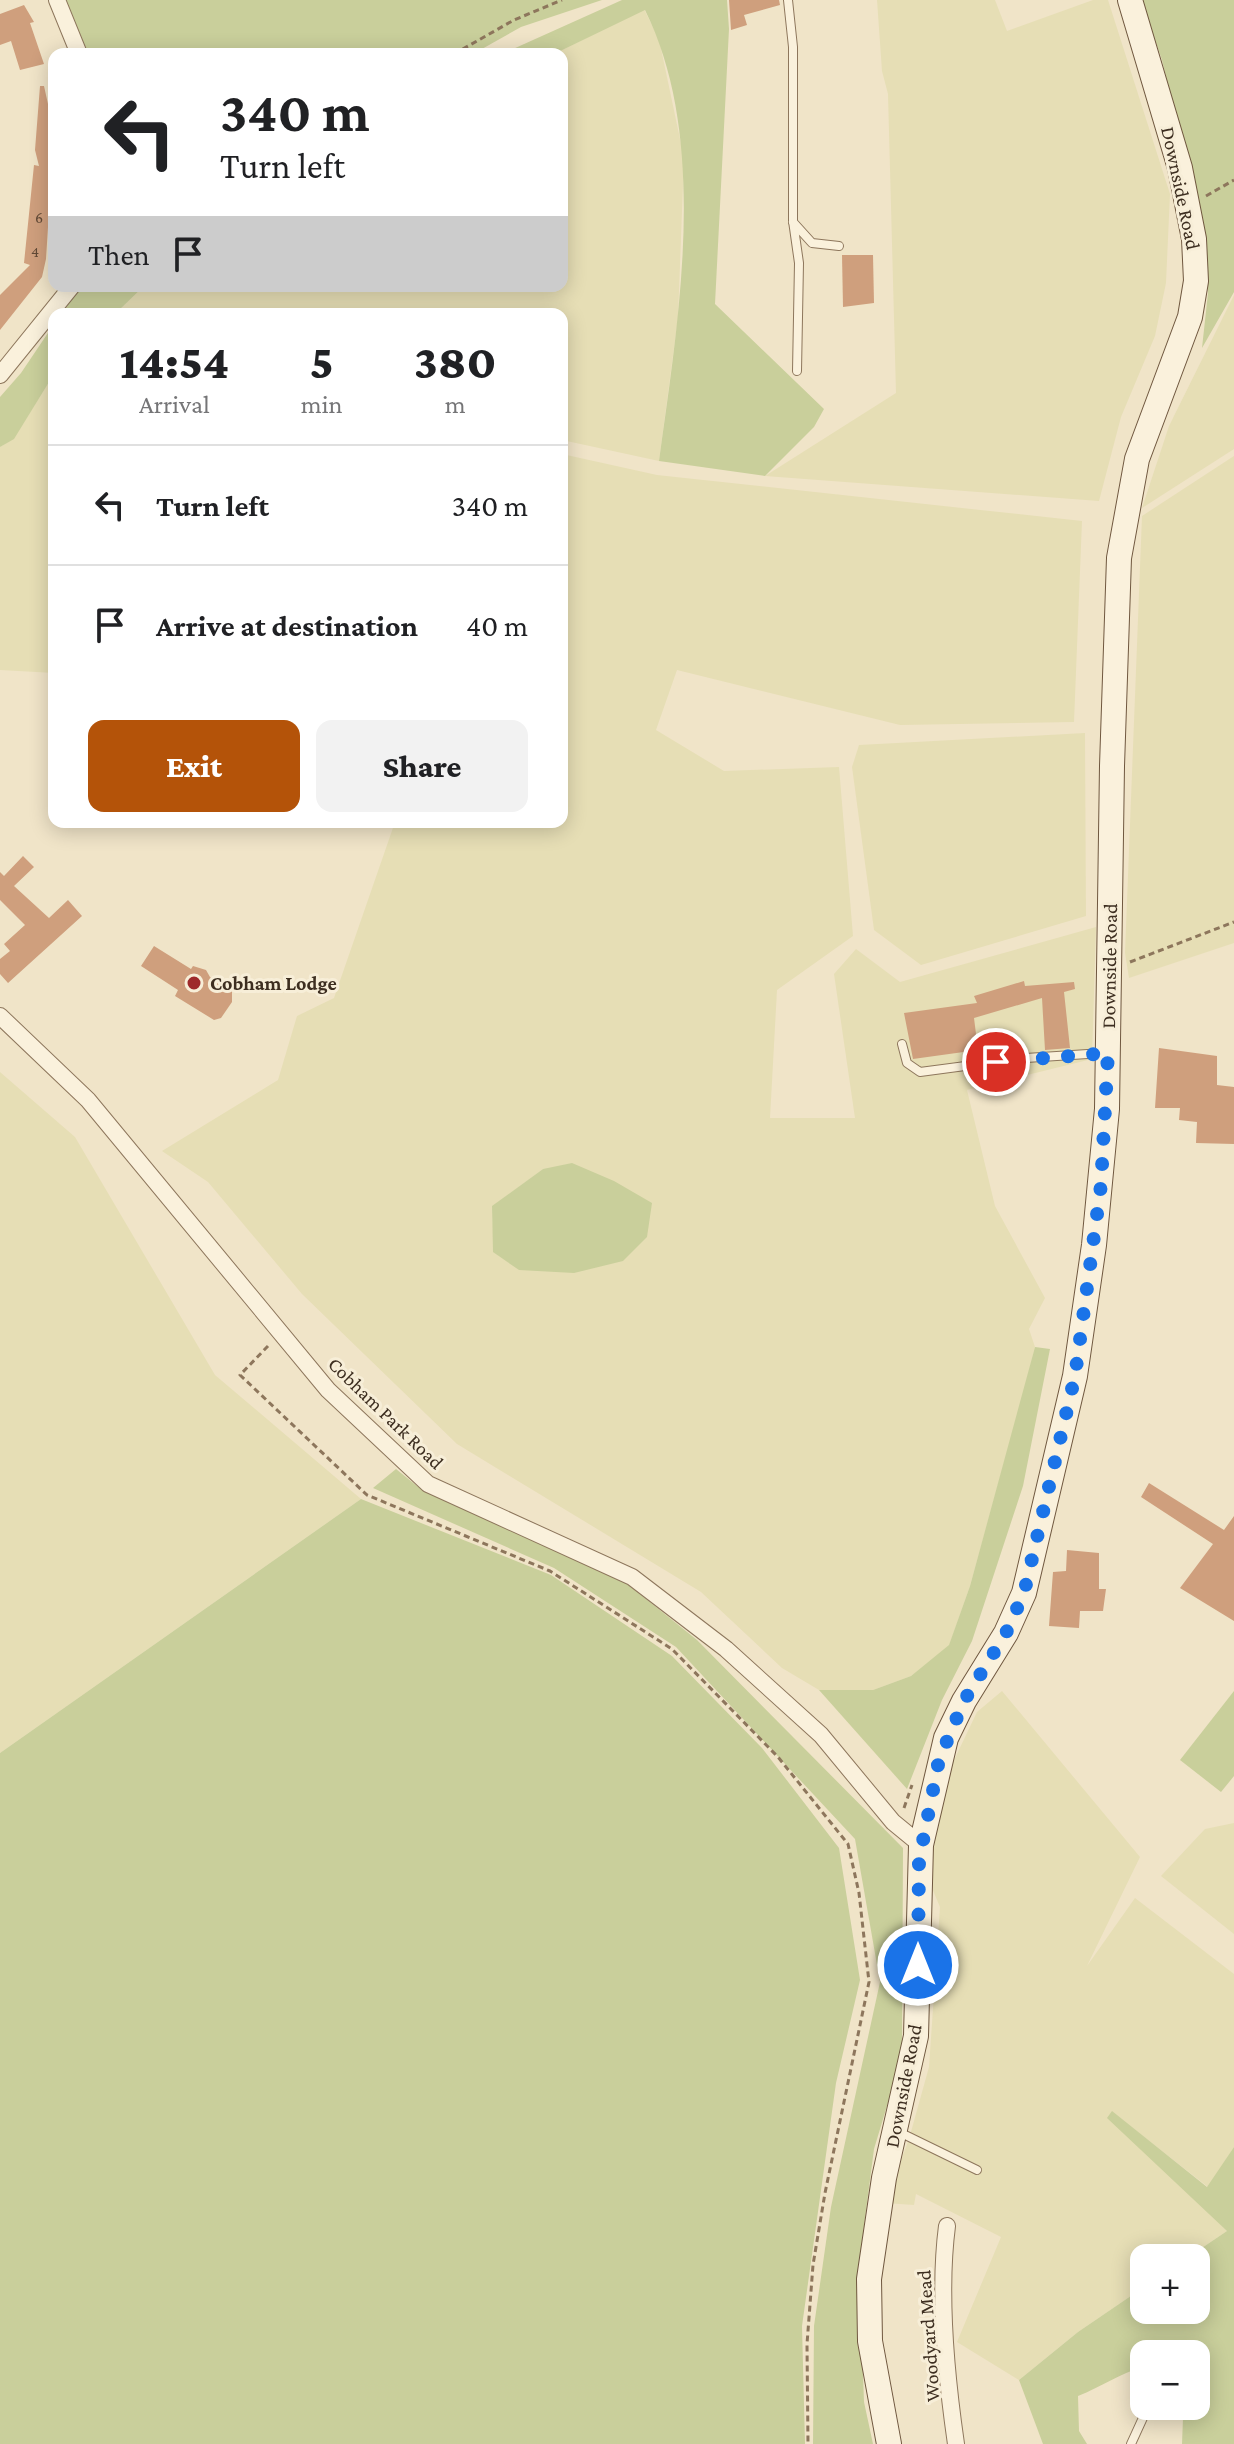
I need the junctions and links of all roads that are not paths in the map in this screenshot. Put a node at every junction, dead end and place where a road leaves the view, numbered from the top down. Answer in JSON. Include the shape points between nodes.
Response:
{"nodes":[{"id":1,"x":57,"y":0,"type":"edge"},
{"id":2,"x":788,"y":0,"type":"edge"},
{"id":3,"x":1130,"y":0,"type":"edge"},
{"id":4,"x":77,"y":48,"type":"edge"},
{"id":5,"x":793,"y":221,"type":"junction"},
{"id":6,"x":839,"y":246,"type":"dead end"},
{"id":7,"x":67,"y":292,"type":"edge"},
{"id":8,"x":54,"y":308,"type":"edge"},
{"id":9,"x":48,"y":316,"type":"edge"},
{"id":10,"x":797,"y":371,"type":"dead end"},
{"id":11,"x":0,"y":375,"type":"edge"},
{"id":12,"x":0,"y":1016,"type":"edge"},
{"id":13,"x":902,"y":1044,"type":"dead end"},
{"id":14,"x":1108,"y":1053,"type":"junction"},
{"id":15,"x":921,"y":1845,"type":"junction"},
{"id":16,"x":895,"y":2130,"type":"junction"},
{"id":17,"x":977,"y":2170,"type":"dead end"},
{"id":18,"x":947,"y":2226,"type":"dead end"},
{"id":19,"x":1142,"y":2420,"type":"edge"},
{"id":20,"x":889,"y":2444,"type":"edge"},
{"id":21,"x":956,"y":2444,"type":"edge"},
{"id":22,"x":1131,"y":2444,"type":"edge"}],
"edges":[{"from":1,"to":4,"type":"street"},
{"from":2,"to":5,"type":"lane"},
{"from":3,"to":14,"type":"street","name":"Downside Road","via":[[1164,108],[1188,205],[1196,265],[1194,299],[1137,459],[1119,558]]},
{"from":5,"to":6,"type":"lane","via":[[812,243]]},
{"from":5,"to":10,"type":"lane","via":[[799,263]]},
{"from":7,"to":8,"type":"street"},
{"from":9,"to":11,"type":"street"},
{"from":12,"to":15,"type":"street","name":"Cobham Park Road","via":[[88,1100],[328,1390],[428,1484],[632,1577],[726,1649],[821,1735],[893,1822]]},
{"from":13,"to":14,"type":"lane","via":[[907,1063],[920,1072]]},
{"from":14,"to":15,"type":"street","name":"Downside Road","via":[[1101,1185],[1075,1376],[1029,1574],[1014,1616],[946,1738]]},
{"from":15,"to":16,"type":"street","name":"Downside Road","via":[[916,2036]]},
{"from":16,"to":17,"type":"lane"},
{"from":16,"to":20,"type":"street","name":"Downside Road","via":[[876,2224],[868,2305]]},
{"from":18,"to":21,"type":"street","name":"Woodyard Mead","via":[[945,2347]]},
{"from":19,"to":22,"type":"lane"}]}
